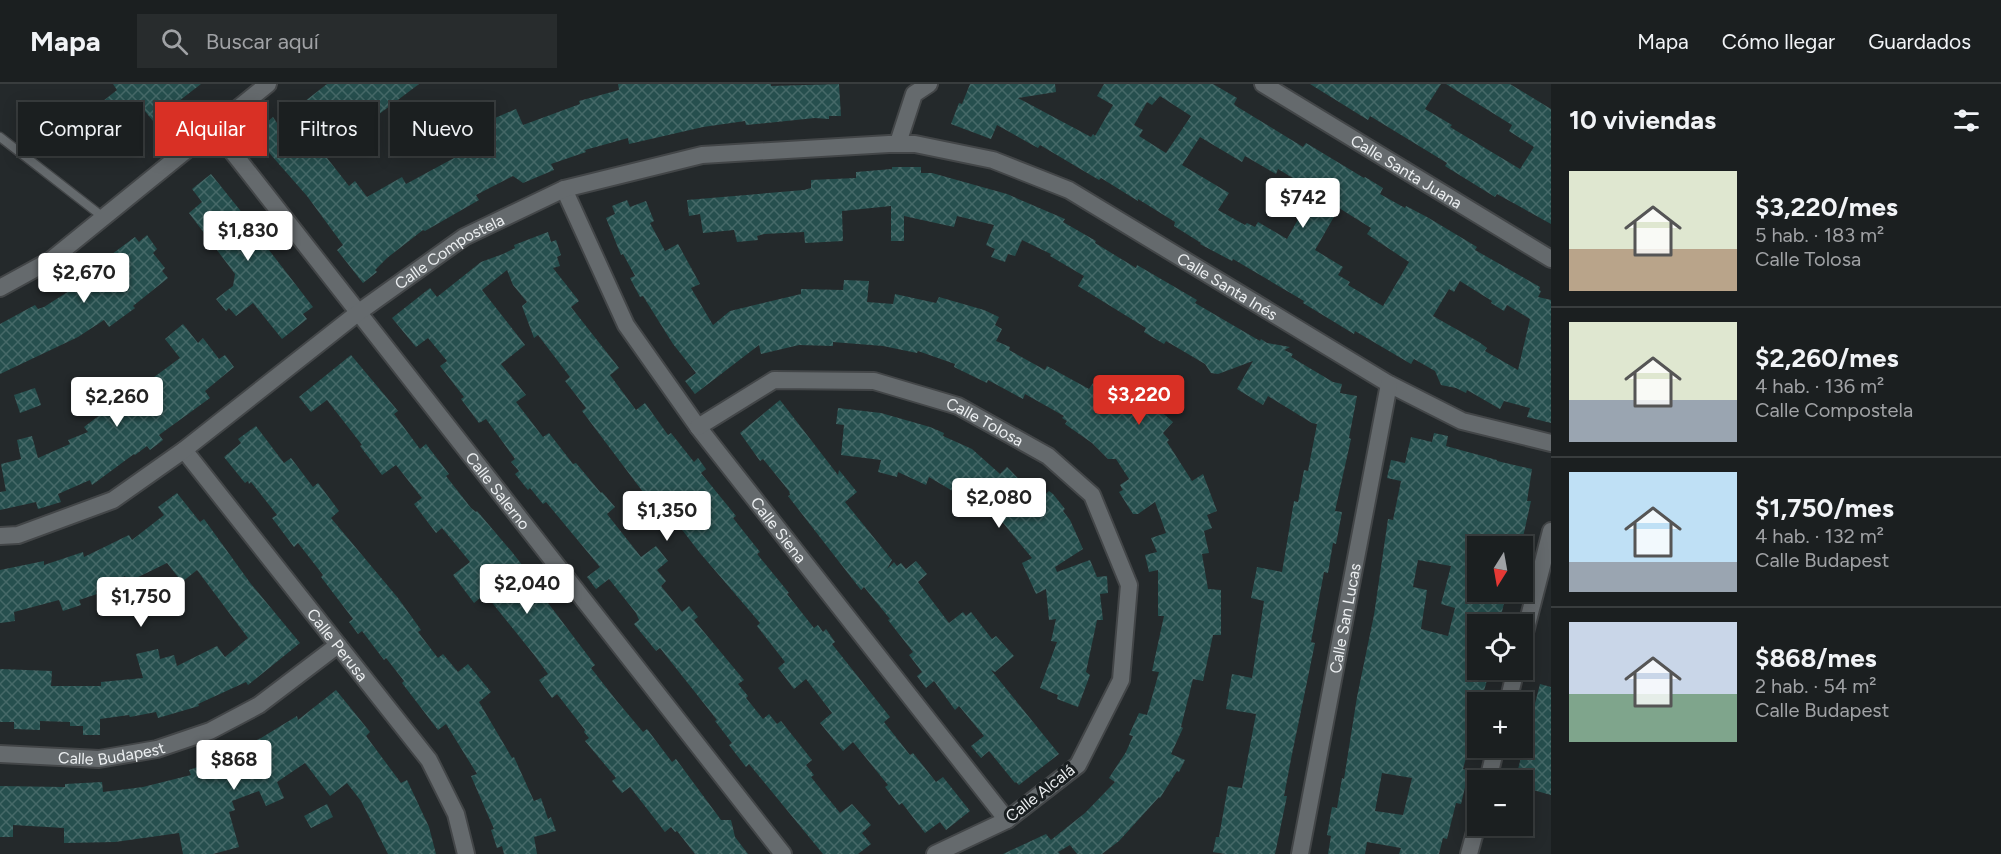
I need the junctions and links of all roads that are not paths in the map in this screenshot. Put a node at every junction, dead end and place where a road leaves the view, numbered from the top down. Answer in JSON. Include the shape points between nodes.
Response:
{"nodes":[{"id":1,"x":268,"y":84,"type":"edge"},
{"id":2,"x":928,"y":84,"type":"edge"},
{"id":3,"x":1263,"y":84,"type":"edge"},
{"id":4,"x":245,"y":102,"type":"edge"},
{"id":5,"x":0,"y":137,"type":"edge"},
{"id":6,"x":898,"y":143,"type":"junction"},
{"id":7,"x":178,"y":156,"type":"edge"},
{"id":8,"x":236,"y":156,"type":"edge"},
{"id":9,"x":564,"y":189,"type":"junction"},
{"id":10,"x":104,"y":217,"type":"junction"},
{"id":11,"x":1551,"y":259,"type":"edge"},
{"id":12,"x":0,"y":288,"type":"edge"},
{"id":13,"x":358,"y":312,"type":"junction"},
{"id":14,"x":1389,"y":384,"type":"junction"},
{"id":15,"x":698,"y":427,"type":"junction"},
{"id":16,"x":1551,"y":443,"type":"edge"},
{"id":17,"x":184,"y":450,"type":"junction"},
{"id":18,"x":1551,"y":531,"type":"edge"},
{"id":19,"x":0,"y":536,"type":"edge"},
{"id":20,"x":1530,"y":614,"type":"edge"},
{"id":21,"x":338,"y":645,"type":"junction"},
{"id":22,"x":1122,"y":663,"type":"joint"},
{"id":23,"x":0,"y":754,"type":"edge"},
{"id":24,"x":1007,"y":820,"type":"junction"},
{"id":25,"x":1474,"y":836,"type":"edge"},
{"id":26,"x":466,"y":854,"type":"edge"},
{"id":27,"x":783,"y":854,"type":"edge"},
{"id":28,"x":935,"y":854,"type":"edge"},
{"id":29,"x":1300,"y":854,"type":"edge"},
{"id":30,"x":1469,"y":854,"type":"edge"}],
"edges":[{"from":1,"to":4,"type":"street"},
{"from":2,"to":6,"type":"street","via":[[914,94]]},
{"from":3,"to":11,"type":"street","name":"Calle Santa Juana"},
{"from":5,"to":10,"type":"lane"},
{"from":6,"to":9,"type":"street","name":"Calle Compostela","via":[[702,155]]},
{"from":6,"to":14,"type":"street","name":"Calle Santa Inés","via":[[993,160],[1069,190]]},
{"from":7,"to":10,"type":"street"},
{"from":8,"to":13,"type":"street","name":"Calle Salerno"},
{"from":9,"to":13,"type":"street","name":"Calle Compostela","via":[[464,237]]},
{"from":9,"to":15,"type":"street","name":"Calle Siena","via":[[626,325]]},
{"from":10,"to":12,"type":"street","via":[[51,260]]},
{"from":13,"to":17,"type":"street","name":"Calle Compostela"},
{"from":13,"to":27,"type":"street","name":"Calle Salerno"},
{"from":14,"to":16,"type":"street","name":"Calle Santa Inés","via":[[1462,421]]},
{"from":14,"to":29,"type":"street","name":"Calle San Lucas"},
{"from":15,"to":22,"type":"street","name":"Calle Tolosa","via":[[774,380],[874,381],[958,406],[988,422],[1048,456],[1092,495],[1129,585]]},
{"from":15,"to":24,"type":"street","name":"Calle Siena"},
{"from":17,"to":19,"type":"street","name":"Calle Compostela","via":[[113,500],[18,535]]},
{"from":17,"to":21,"type":"street","name":"Calle Perusa"},
{"from":18,"to":20,"type":"street"},
{"from":21,"to":23,"type":"street","name":"Calle Budapest","via":[[259,705],[210,731],[157,749],[99,759]]},
{"from":21,"to":26,"type":"street","name":"Calle Perusa","via":[[429,760],[456,814]]},
{"from":22,"to":24,"type":"street","name":"Calle Alcalá","via":[[1121,680],[1078,765]]},
{"from":24,"to":28,"type":"street","name":"Calle Alcalá"},
{"from":25,"to":30,"type":"street"}]}
